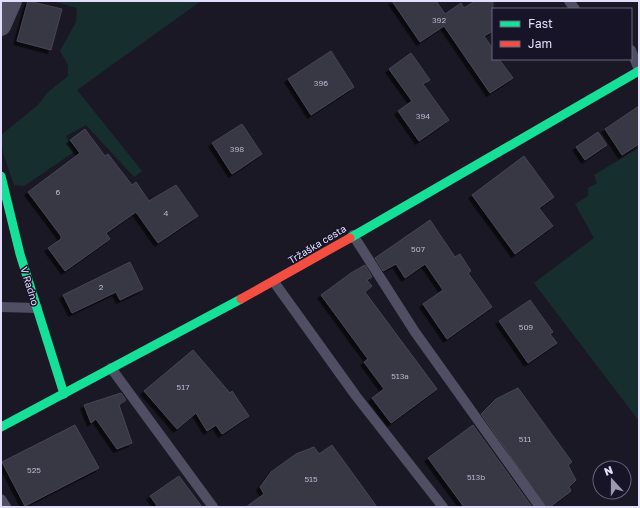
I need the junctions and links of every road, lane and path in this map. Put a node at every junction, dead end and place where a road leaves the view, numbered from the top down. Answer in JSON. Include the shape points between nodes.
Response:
{"nodes":[{"id":1,"x":12,"y":1,"type":"edge"},
{"id":2,"x":1,"y":26,"type":"edge"},
{"id":3,"x":632,"y":52,"type":"edge"},
{"id":4,"x":639,"y":70,"type":"edge"},
{"id":5,"x":1,"y":176,"type":"edge"},
{"id":6,"x":353,"y":235,"type":"junction"},
{"id":7,"x":274,"y":282,"type":"junction"},
{"id":8,"x":1,"y":307,"type":"edge"},
{"id":9,"x":37,"y":308,"type":"junction"},
{"id":10,"x":111,"y":368,"type":"junction"},
{"id":11,"x":64,"y":394,"type":"junction"},
{"id":12,"x":1,"y":427,"type":"edge"},
{"id":13,"x":1,"y":499,"type":"edge"},
{"id":14,"x":6,"y":507,"type":"edge"},
{"id":15,"x":213,"y":507,"type":"edge"},
{"id":16,"x":443,"y":507,"type":"edge"},
{"id":17,"x":540,"y":507,"type":"edge"}],
"edges":[{"from":1,"to":2,"type":"street"},
{"from":3,"to":4,"type":"lane"},
{"from":4,"to":6,"type":"main road","name":"Tržaška cesta"},
{"from":5,"to":9,"type":"main road","name":"V Radno","via":[[20,254]]},
{"from":6,"to":7,"type":"main road","name":"Tržaška cesta"},
{"from":6,"to":17,"type":"lane","via":[[415,332]]},
{"from":7,"to":10,"type":"main road","name":"Tržaška cesta"},
{"from":7,"to":16,"type":"lane","via":[[356,396]]},
{"from":8,"to":9,"type":"lane"},
{"from":9,"to":11,"type":"main road","name":"V Radno"},
{"from":10,"to":11,"type":"main road","name":"Tržaška cesta"},
{"from":10,"to":15,"type":"lane"},
{"from":11,"to":12,"type":"main road","name":"Tržaška cesta"},
{"from":13,"to":14,"type":"lane"}]}
